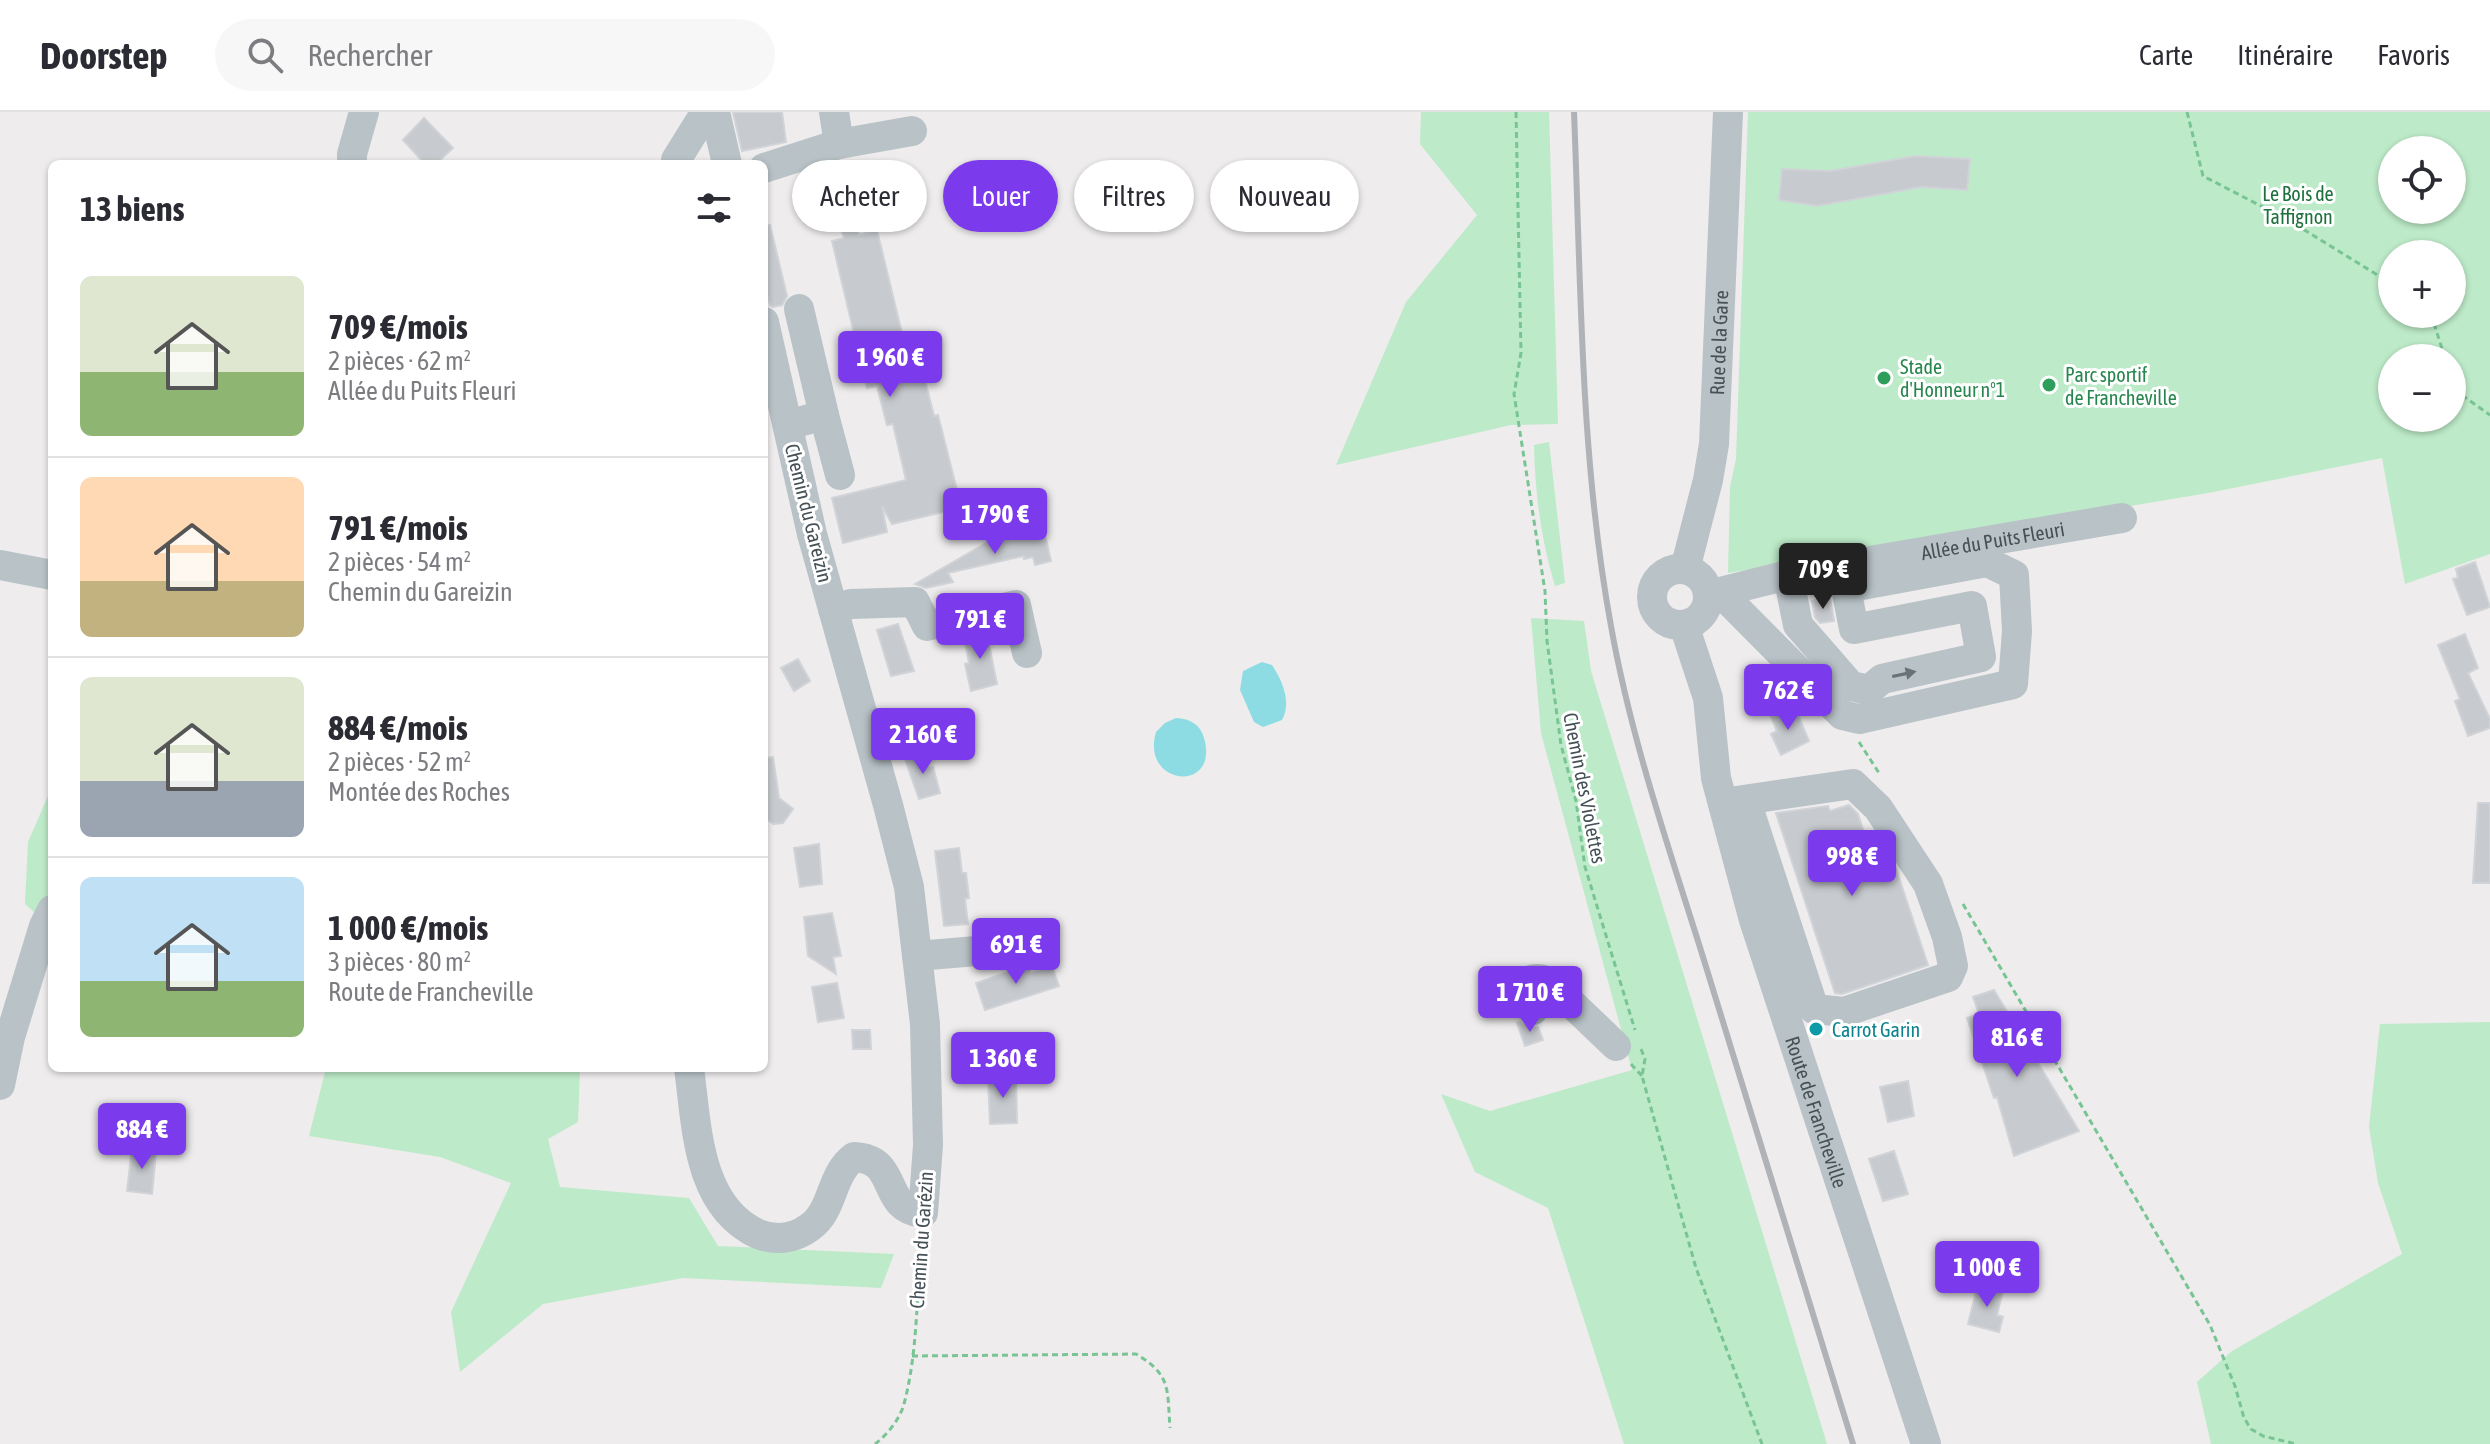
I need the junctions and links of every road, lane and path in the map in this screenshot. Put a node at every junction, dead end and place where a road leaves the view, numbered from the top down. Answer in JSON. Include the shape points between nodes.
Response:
{"nodes":[{"id":1,"x":364,"y":112,"type":"edge"},
{"id":2,"x":834,"y":112,"type":"edge"},
{"id":3,"x":1516,"y":112,"type":"edge"},
{"id":4,"x":1728,"y":112,"type":"edge"},
{"id":5,"x":2187,"y":112,"type":"edge"},
{"id":6,"x":709,"y":118,"type":"edge"},
{"id":7,"x":912,"y":131,"type":"dead end"},
{"id":8,"x":839,"y":144,"type":"junction"},
{"id":9,"x":352,"y":160,"type":"edge"},
{"id":10,"x":685,"y":160,"type":"edge"},
{"id":11,"x":725,"y":160,"type":"edge"},
{"id":12,"x":768,"y":167,"type":"edge"},
{"id":13,"x":2378,"y":275,"type":"edge"},
{"id":14,"x":799,"y":309,"type":"dead end"},
{"id":15,"x":768,"y":339,"type":"edge"},
{"id":16,"x":2466,"y":398,"type":"edge"},
{"id":17,"x":824,"y":415,"type":"junction"},
{"id":18,"x":2490,"y":415,"type":"edge"},
{"id":19,"x":788,"y":425,"type":"junction"},
{"id":20,"x":840,"y":475,"type":"dead end"},
{"id":21,"x":2122,"y":518,"type":"dead end"},
{"id":22,"x":0,"y":565,"type":"edge"},
{"id":23,"x":1685,"y":569,"type":"junction"},
{"id":24,"x":48,"y":574,"type":"edge"},
{"id":25,"x":1788,"y":575,"type":"junction"},
{"id":26,"x":1843,"y":577,"type":"junction"},
{"id":27,"x":1715,"y":594,"type":"junction"},
{"id":28,"x":833,"y":609,"type":"junction"},
{"id":29,"x":1684,"y":625,"type":"junction"},
{"id":30,"x":1027,"y":653,"type":"dead end"},
{"id":31,"x":1851,"y":717,"type":"junction"},
{"id":32,"x":1879,"y":773,"type":"dead end"},
{"id":33,"x":1728,"y":794,"type":"junction"},
{"id":34,"x":1960,"y":899,"type":"dead end"},
{"id":35,"x":48,"y":918,"type":"edge"},
{"id":36,"x":1000,"y":949,"type":"dead end"},
{"id":37,"x":917,"y":956,"type":"junction"},
{"id":38,"x":1533,"y":1010,"type":"dead end"},
{"id":39,"x":1800,"y":1013,"type":"junction"},
{"id":40,"x":925,"y":1024,"type":"joint"},
{"id":41,"x":5,"y":1036,"type":"edge"},
{"id":42,"x":1631,"y":1043,"type":"junction"},
{"id":43,"x":690,"y":1072,"type":"edge"},
{"id":44,"x":0,"y":1085,"type":"edge"},
{"id":45,"x":923,"y":1213,"type":"junction"},
{"id":46,"x":912,"y":1356,"type":"junction"},
{"id":47,"x":1170,"y":1428,"type":"dead end"},
{"id":48,"x":875,"y":1444,"type":"edge"},
{"id":49,"x":1762,"y":1444,"type":"edge"},
{"id":50,"x":1926,"y":1444,"type":"edge"},
{"id":51,"x":2296,"y":1444,"type":"edge"}],
"edges":[{"from":1,"to":9,"type":"street"},
{"from":2,"to":8,"type":"street"},
{"from":3,"to":42,"type":"path","name":"Chemin des Violettes","via":[[1521,353],[1514,394],[1545,591],[1561,745],[1585,867]]},
{"from":4,"to":23,"type":"street","name":"Rue de la Gare","via":[[1714,444]]},
{"from":5,"to":13,"type":"path","via":[[2203,176]]},
{"from":6,"to":10,"type":"street","via":[[706,136]]},
{"from":6,"to":11,"type":"street"},
{"from":7,"to":8,"type":"street"},
{"from":8,"to":12,"type":"street"},
{"from":14,"to":17,"type":"street"},
{"from":15,"to":19,"type":"street","name":"Chemin du Gareizin"},
{"from":16,"to":18,"type":"path"},
{"from":17,"to":19,"type":"street"},
{"from":17,"to":20,"type":"street"},
{"from":19,"to":28,"type":"street","name":"Chemin du Gareizin"},
{"from":21,"to":26,"type":"street","name":"Allée du Puits Fleuri"},
{"from":22,"to":24,"type":"street"},
{"from":23,"to":27,"type":"street"},
{"from":23,"to":29,"type":"street","via":[[1660,577],[1652,592],[1660,616]]},
{"from":25,"to":26,"type":"street","name":"Allée du Puits Fleuri"},
{"from":25,"to":26,"type":"street","one_way":true,"via":[[1798,625],[1851,686],[1869,690],[1882,679],[1981,657],[1972,606],[1854,629]]},
{"from":25,"to":27,"type":"street","name":"Allée du Puits Fleuri"},
{"from":26,"to":31,"type":"street","via":[[1987,562],[2014,575],[2013,684]]},
{"from":27,"to":29,"type":"street","via":[[1699,618]]},
{"from":27,"to":31,"type":"street"},
{"from":28,"to":30,"type":"street","name":"Chemin du Gareizin","via":[[915,602],[927,626],[1016,605]]},
{"from":28,"to":37,"type":"street","name":"Chemin du Gareizin","via":[[909,887]]},
{"from":29,"to":33,"type":"street","via":[[1708,698]]},
{"from":31,"to":32,"type":"path"},
{"from":33,"to":39,"type":"street","name":"Route de Francheville","via":[[1754,920]]},
{"from":33,"to":39,"type":"street","via":[[1853,784],[1878,808],[1928,884],[1947,937],[1953,966],[1948,977],[1844,1012]]},
{"from":34,"to":51,"type":"path","via":[[2210,1325],[2244,1418],[2263,1436]]},
{"from":35,"to":41,"type":"street"},
{"from":36,"to":37,"type":"street"},
{"from":37,"to":40,"type":"street","name":"Chemin du Gareizin"},
{"from":38,"to":42,"type":"street","via":[[1520,994],[1521,984],[1541,978]]},
{"from":39,"to":50,"type":"street","name":"Route de Francheville"},
{"from":40,"to":45,"type":"street","name":"Chemin du Garézin","via":[[928,1145]]},
{"from":41,"to":44,"type":"street"},
{"from":42,"to":49,"type":"path","name":"Chemin des Violettes","via":[[1645,1059],[1642,1076],[1696,1268]]},
{"from":43,"to":45,"type":"street","via":[[707,1175],[722,1206],[741,1226],[784,1239],[810,1227],[825,1211],[843,1166],[854,1157],[870,1157],[900,1205]]},
{"from":45,"to":46,"type":"path","name":"Chemin du Garézin"},
{"from":46,"to":47,"type":"path","via":[[1136,1354],[1157,1366],[1166,1385]]},
{"from":46,"to":48,"type":"path","name":"Chemin du Garézin","via":[[904,1407]]}]}
